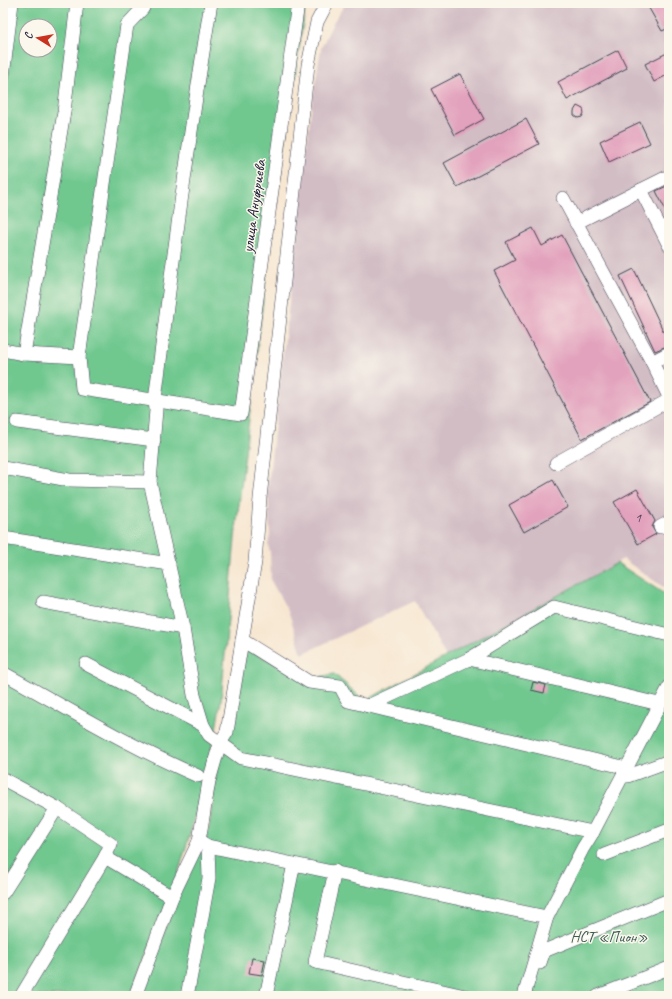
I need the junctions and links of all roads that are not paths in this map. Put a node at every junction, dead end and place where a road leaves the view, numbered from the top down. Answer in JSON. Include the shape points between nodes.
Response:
{"nodes":[{"id":1,"x":12,"y":3,"type":"edge"},
{"id":2,"x":77,"y":3,"type":"edge"},
{"id":3,"x":143,"y":3,"type":"edge"},
{"id":4,"x":211,"y":3,"type":"edge"},
{"id":5,"x":298,"y":3,"type":"edge"},
{"id":6,"x":327,"y":3,"type":"edge"},
{"id":7,"x":3,"y":76,"type":"edge"},
{"id":8,"x":669,"y":176,"type":"edge"},
{"id":9,"x":640,"y":190,"type":"junction"},
{"id":10,"x":563,"y":198,"type":"dead end"},
{"id":11,"x":576,"y":223,"type":"junction"},
{"id":12,"x":669,"y":245,"type":"edge"},
{"id":13,"x":3,"y":350,"type":"edge"},
{"id":14,"x":669,"y":353,"type":"edge"},
{"id":15,"x":24,"y":354,"type":"junction"},
{"id":16,"x":79,"y":357,"type":"junction"},
{"id":17,"x":652,"y":362,"type":"junction"},
{"id":18,"x":669,"y":398,"type":"edge"},
{"id":19,"x":155,"y":400,"type":"junction"},
{"id":20,"x":17,"y":422,"type":"dead end"},
{"id":21,"x":154,"y":440,"type":"junction"},
{"id":22,"x":556,"y":463,"type":"dead end"},
{"id":23,"x":3,"y":468,"type":"edge"},
{"id":24,"x":150,"y":482,"type":"junction"},
{"id":25,"x":3,"y":538,"type":"edge"},
{"id":26,"x":169,"y":564,"type":"junction"},
{"id":27,"x":43,"y":602,"type":"dead end"},
{"id":28,"x":183,"y":628,"type":"junction"},
{"id":29,"x":669,"y":635,"type":"edge"},
{"id":30,"x":242,"y":640,"type":"junction"},
{"id":31,"x":469,"y":660,"type":"junction"},
{"id":32,"x":86,"y":664,"type":"dead end"},
{"id":33,"x":3,"y":673,"type":"edge"},
{"id":34,"x":669,"y":687,"type":"edge"},
{"id":35,"x":659,"y":704,"type":"junction"},
{"id":36,"x":368,"y":706,"type":"junction"},
{"id":37,"x":203,"y":725,"type":"junction"},
{"id":38,"x":220,"y":743,"type":"junction"},
{"id":39,"x":669,"y":761,"type":"edge"},
{"id":40,"x":627,"y":772,"type":"junction"},
{"id":41,"x":198,"y":776,"type":"dead end"},
{"id":42,"x":3,"y":779,"type":"edge"},
{"id":43,"x":57,"y":808,"type":"junction"},
{"id":44,"x":669,"y":830,"type":"edge"},
{"id":45,"x":593,"y":832,"type":"junction"},
{"id":46,"x":204,"y":844,"type":"junction"},
{"id":47,"x":604,"y":855,"type":"dead end"},
{"id":48,"x":105,"y":857,"type":"junction"},
{"id":49,"x":294,"y":864,"type":"junction"},
{"id":50,"x":335,"y":871,"type":"junction"},
{"id":51,"x":3,"y":893,"type":"edge"},
{"id":52,"x":172,"y":897,"type":"junction"},
{"id":53,"x":669,"y":900,"type":"edge"},
{"id":54,"x":548,"y":917,"type":"junction"},
{"id":55,"x":669,"y":968,"type":"edge"},
{"id":56,"x":21,"y":996,"type":"edge"},
{"id":57,"x":135,"y":996,"type":"edge"},
{"id":58,"x":186,"y":996,"type":"edge"},
{"id":59,"x":266,"y":996,"type":"edge"},
{"id":60,"x":465,"y":996,"type":"edge"},
{"id":61,"x":524,"y":996,"type":"edge"},
{"id":62,"x":531,"y":996,"type":"edge"},
{"id":63,"x":598,"y":996,"type":"edge"}],
"edges":[{"from":1,"to":7,"type":"street"},
{"from":2,"to":15,"type":"street","via":[[64,112]]},
{"from":3,"to":16,"type":"street","via":[[142,8],[127,25]]},
{"from":4,"to":19,"type":"street","via":[[198,78]]},
{"from":5,"to":19,"type":"street","name":"улица Ануфриева","via":[[242,414]]},
{"from":6,"to":30,"type":"street","via":[[317,22],[308,65],[255,562]]},
{"from":8,"to":9,"type":"street"},
{"from":9,"to":11,"type":"street"},
{"from":9,"to":12,"type":"street"},
{"from":10,"to":11,"type":"street"},
{"from":11,"to":17,"type":"street"},
{"from":13,"to":15,"type":"street"},
{"from":14,"to":17,"type":"street"},
{"from":15,"to":16,"type":"street"},
{"from":16,"to":19,"type":"street","via":[[82,389]]},
{"from":17,"to":18,"type":"street"},
{"from":18,"to":22,"type":"street"},
{"from":19,"to":21,"type":"street"},
{"from":20,"to":21,"type":"street"},
{"from":21,"to":24,"type":"street"},
{"from":23,"to":24,"type":"street","via":[[69,480]]},
{"from":24,"to":26,"type":"street"},
{"from":25,"to":26,"type":"street"},
{"from":26,"to":28,"type":"street"},
{"from":27,"to":28,"type":"street"},
{"from":28,"to":37,"type":"street","via":[[194,695]]},
{"from":29,"to":31,"type":"street","via":[[554,607]]},
{"from":30,"to":36,"type":"street","via":[[309,682],[340,686],[348,701]]},
{"from":30,"to":38,"type":"street","via":[[227,732]]},
{"from":31,"to":35,"type":"street"},
{"from":31,"to":36,"type":"street"},
{"from":32,"to":37,"type":"street"},
{"from":33,"to":41,"type":"street","via":[[114,735]]},
{"from":34,"to":35,"type":"street"},
{"from":35,"to":40,"type":"street"},
{"from":36,"to":40,"type":"street"},
{"from":37,"to":38,"type":"street","via":[[209,735]]},
{"from":38,"to":45,"type":"street","via":[[241,758]]},
{"from":38,"to":46,"type":"street","via":[[209,781]]},
{"from":39,"to":40,"type":"street"},
{"from":40,"to":45,"type":"street"},
{"from":42,"to":43,"type":"street"},
{"from":43,"to":48,"type":"street","via":[[112,844]]},
{"from":43,"to":51,"type":"street"},
{"from":44,"to":47,"type":"street"},
{"from":45,"to":54,"type":"street"},
{"from":46,"to":49,"type":"street"},
{"from":46,"to":52,"type":"street"},
{"from":46,"to":58,"type":"street","via":[[209,878]]},
{"from":48,"to":52,"type":"street"},
{"from":48,"to":56,"type":"street"},
{"from":49,"to":50,"type":"street"},
{"from":49,"to":59,"type":"street"},
{"from":50,"to":54,"type":"street"},
{"from":50,"to":60,"type":"street","via":[[316,962]]},
{"from":52,"to":57,"type":"street"},
{"from":53,"to":62,"type":"street","via":[[544,951]]},
{"from":54,"to":61,"type":"street"},
{"from":55,"to":63,"type":"street"}]}
